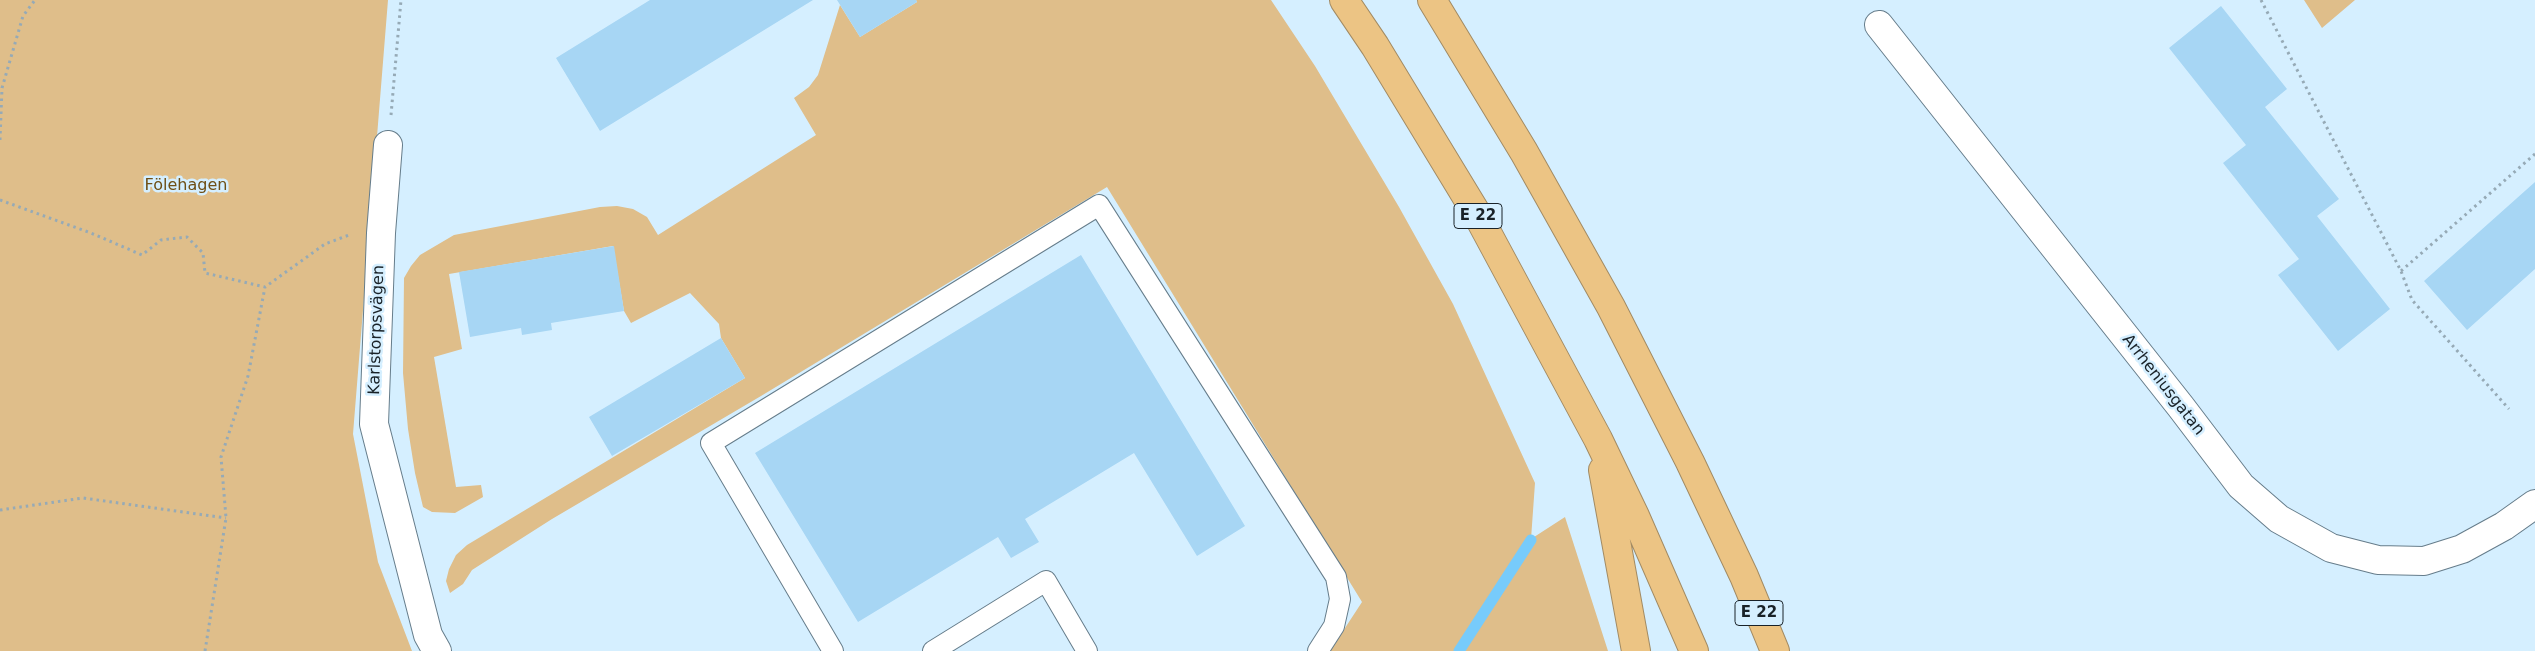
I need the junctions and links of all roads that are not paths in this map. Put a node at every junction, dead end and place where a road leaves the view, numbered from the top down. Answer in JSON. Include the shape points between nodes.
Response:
{"nodes":[{"id":1,"x":1344,"y":0,"type":"edge"},
{"id":2,"x":1432,"y":0,"type":"edge"},
{"id":3,"x":1880,"y":25,"type":"dead end"},
{"id":4,"x":388,"y":145,"type":"road end"},
{"id":5,"x":1598,"y":440,"type":"junction"},
{"id":6,"x":2535,"y":504,"type":"edge"},
{"id":7,"x":1744,"y":576,"type":"junction"},
{"id":8,"x":437,"y":651,"type":"edge"},
{"id":9,"x":833,"y":651,"type":"edge"},
{"id":10,"x":933,"y":651,"type":"edge"},
{"id":11,"x":1087,"y":651,"type":"edge"},
{"id":12,"x":1318,"y":651,"type":"edge"},
{"id":13,"x":1636,"y":651,"type":"edge"},
{"id":14,"x":1694,"y":651,"type":"edge"},
{"id":15,"x":1775,"y":651,"type":"edge"},
{"id":16,"x":1791,"y":651,"type":"edge"}],
"edges":[{"from":1,"to":5,"type":"highway","number":"E 22","via":[[1477,214]]},
{"from":2,"to":7,"type":"highway","number":"E 22","via":[[1524,152],[1611,307]]},
{"from":3,"to":6,"type":"street","name":"Arrheniusgatan","via":[[2241,486],[2280,519],[2331,548],[2378,560],[2424,561],[2462,549]]},
{"from":4,"to":8,"type":"street","name":"Karlstorpsvägen","via":[[381,233],[374,424],[428,635]]},
{"from":5,"to":13,"type":"highway"},
{"from":5,"to":14,"type":"highway","number":"E 22"},
{"from":7,"to":15,"type":"highway","number":"E 22"},
{"from":7,"to":16,"type":"highway"},
{"from":9,"to":12,"type":"lane","via":[[711,443],[1099,205],[1336,577],[1340,599],[1334,626]]},
{"from":10,"to":11,"type":"lane","via":[[1046,581]]}]}
